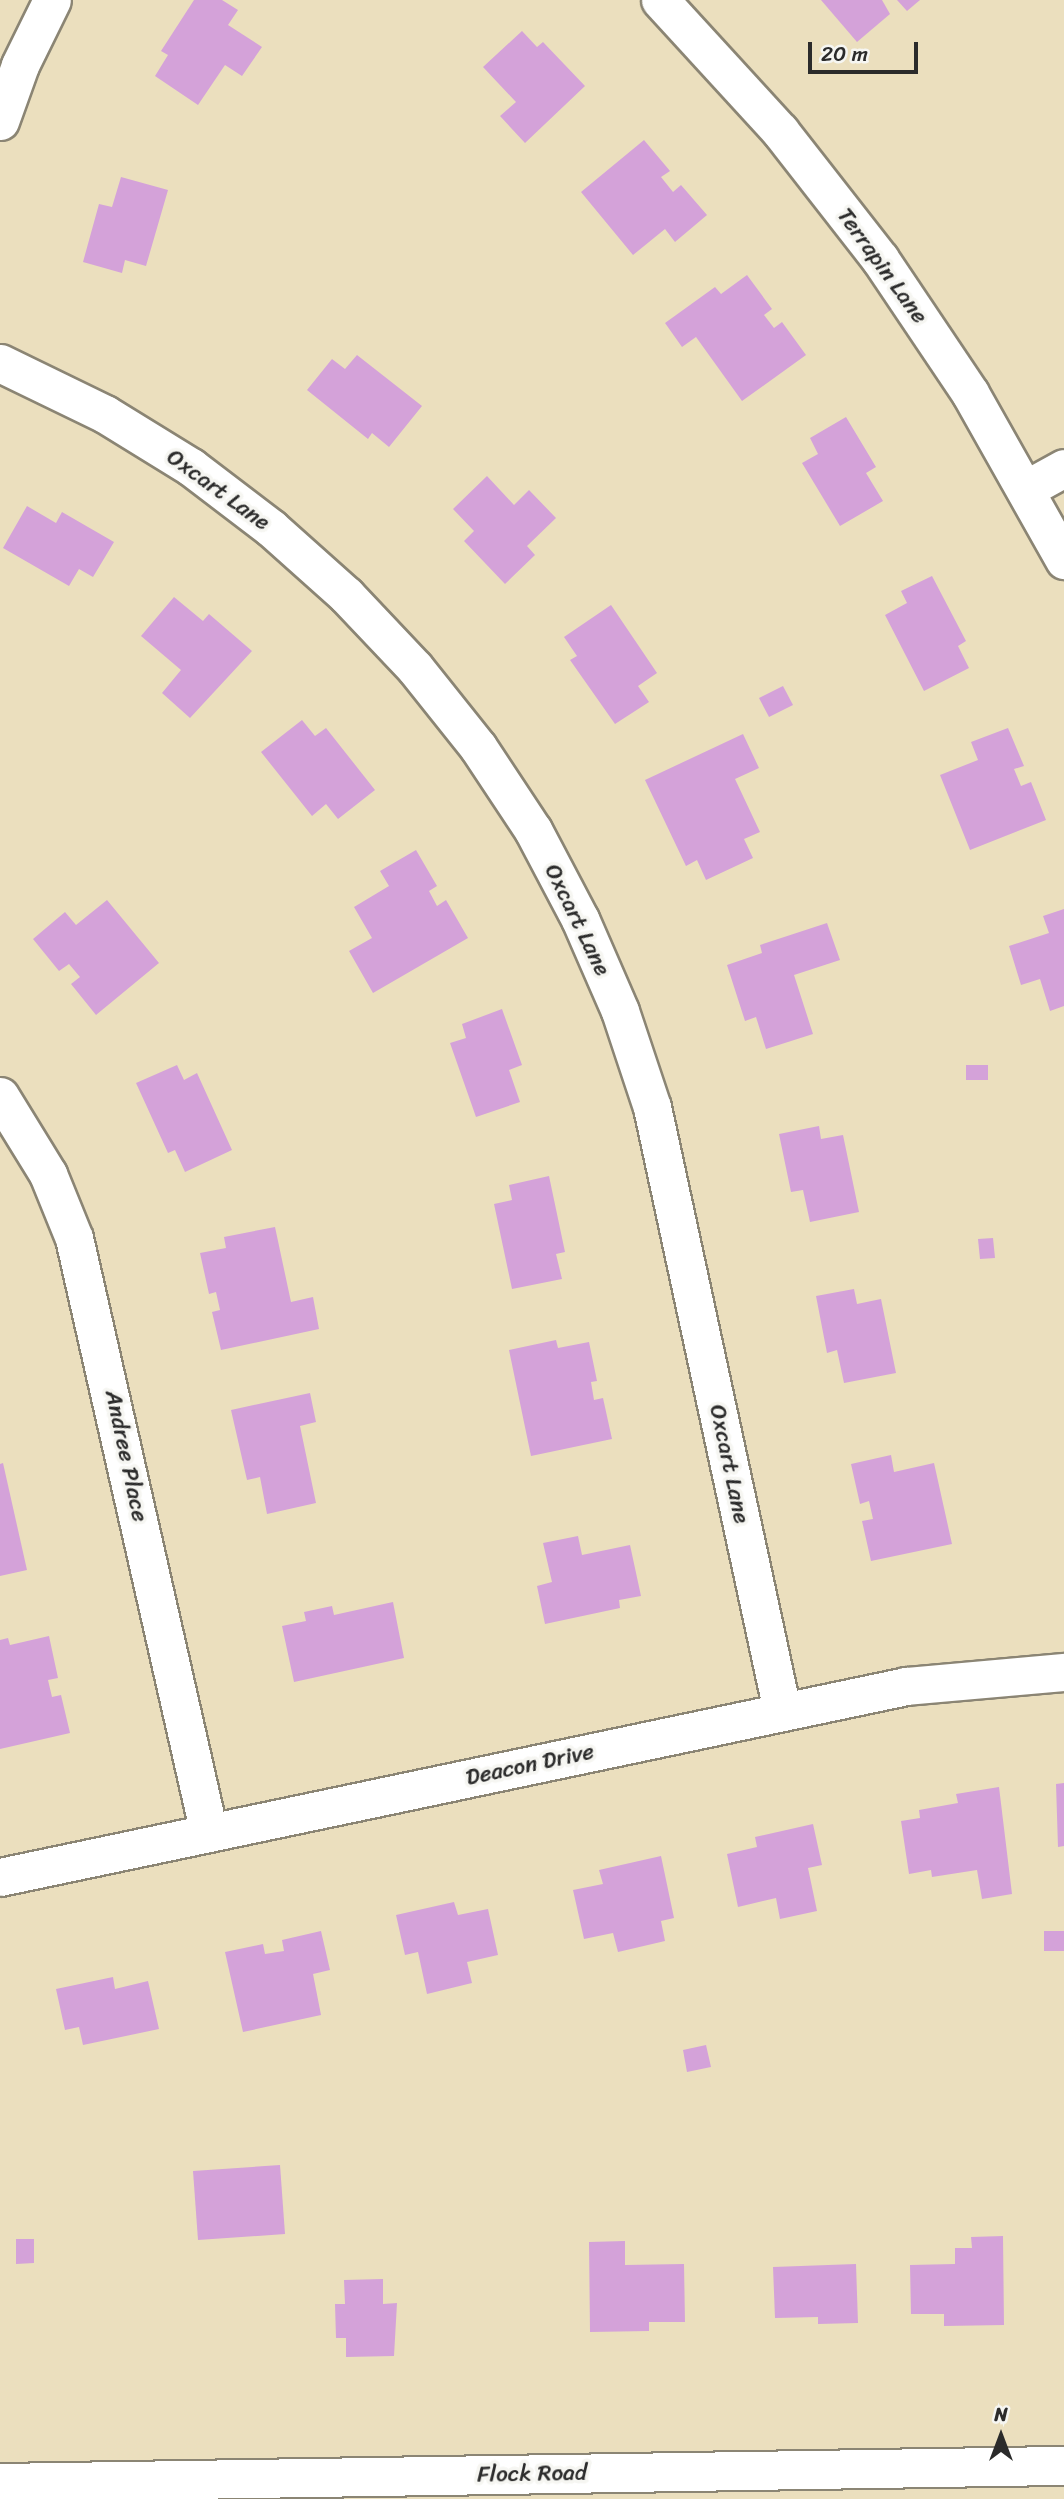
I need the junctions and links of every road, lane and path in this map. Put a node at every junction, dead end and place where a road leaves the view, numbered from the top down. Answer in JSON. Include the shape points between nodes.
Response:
{"nodes":[{"id":1,"x":52,"y":0,"type":"edge"},
{"id":2,"x":660,"y":0,"type":"edge"},
{"id":3,"x":0,"y":121,"type":"edge"},
{"id":4,"x":0,"y":363,"type":"edge"},
{"id":5,"x":1064,"y":468,"type":"edge"},
{"id":6,"x":1026,"y":489,"type":"junction"},
{"id":7,"x":1064,"y":560,"type":"edge"},
{"id":8,"x":0,"y":1096,"type":"edge"},
{"id":9,"x":1064,"y":1672,"type":"edge"},
{"id":10,"x":782,"y":1711,"type":"junction"},
{"id":11,"x":209,"y":1833,"type":"junction"},
{"id":12,"x":0,"y":1877,"type":"edge"},
{"id":13,"x":1064,"y":2466,"type":"edge"},
{"id":14,"x":0,"y":2483,"type":"edge"}],
"edges":[{"from":1,"to":3,"type":"street","via":[[20,65]]},
{"from":2,"to":6,"type":"street","name":"Terrapin Lane","via":[[780,131],[880,258],[970,393]]},
{"from":4,"to":10,"type":"street","name":"Oxcart Lane","via":[[105,414],[191,467],[271,527],[346,595],[415,668],[478,747],[533,830],[600,965],[652,1107]]},
{"from":5,"to":6,"type":"street"},
{"from":6,"to":7,"type":"street","name":"Terrapin Lane"},
{"from":8,"to":11,"type":"street","name":"Andree Place","via":[[48,1174],[74,1238]]},
{"from":9,"to":10,"type":"street","name":"Deacon Drive","via":[[906,1686]]},
{"from":10,"to":11,"type":"street","name":"Deacon Drive"},
{"from":11,"to":12,"type":"street","name":"Deacon Drive"},
{"from":13,"to":14,"type":"main road","name":"Flock Road"}]}
